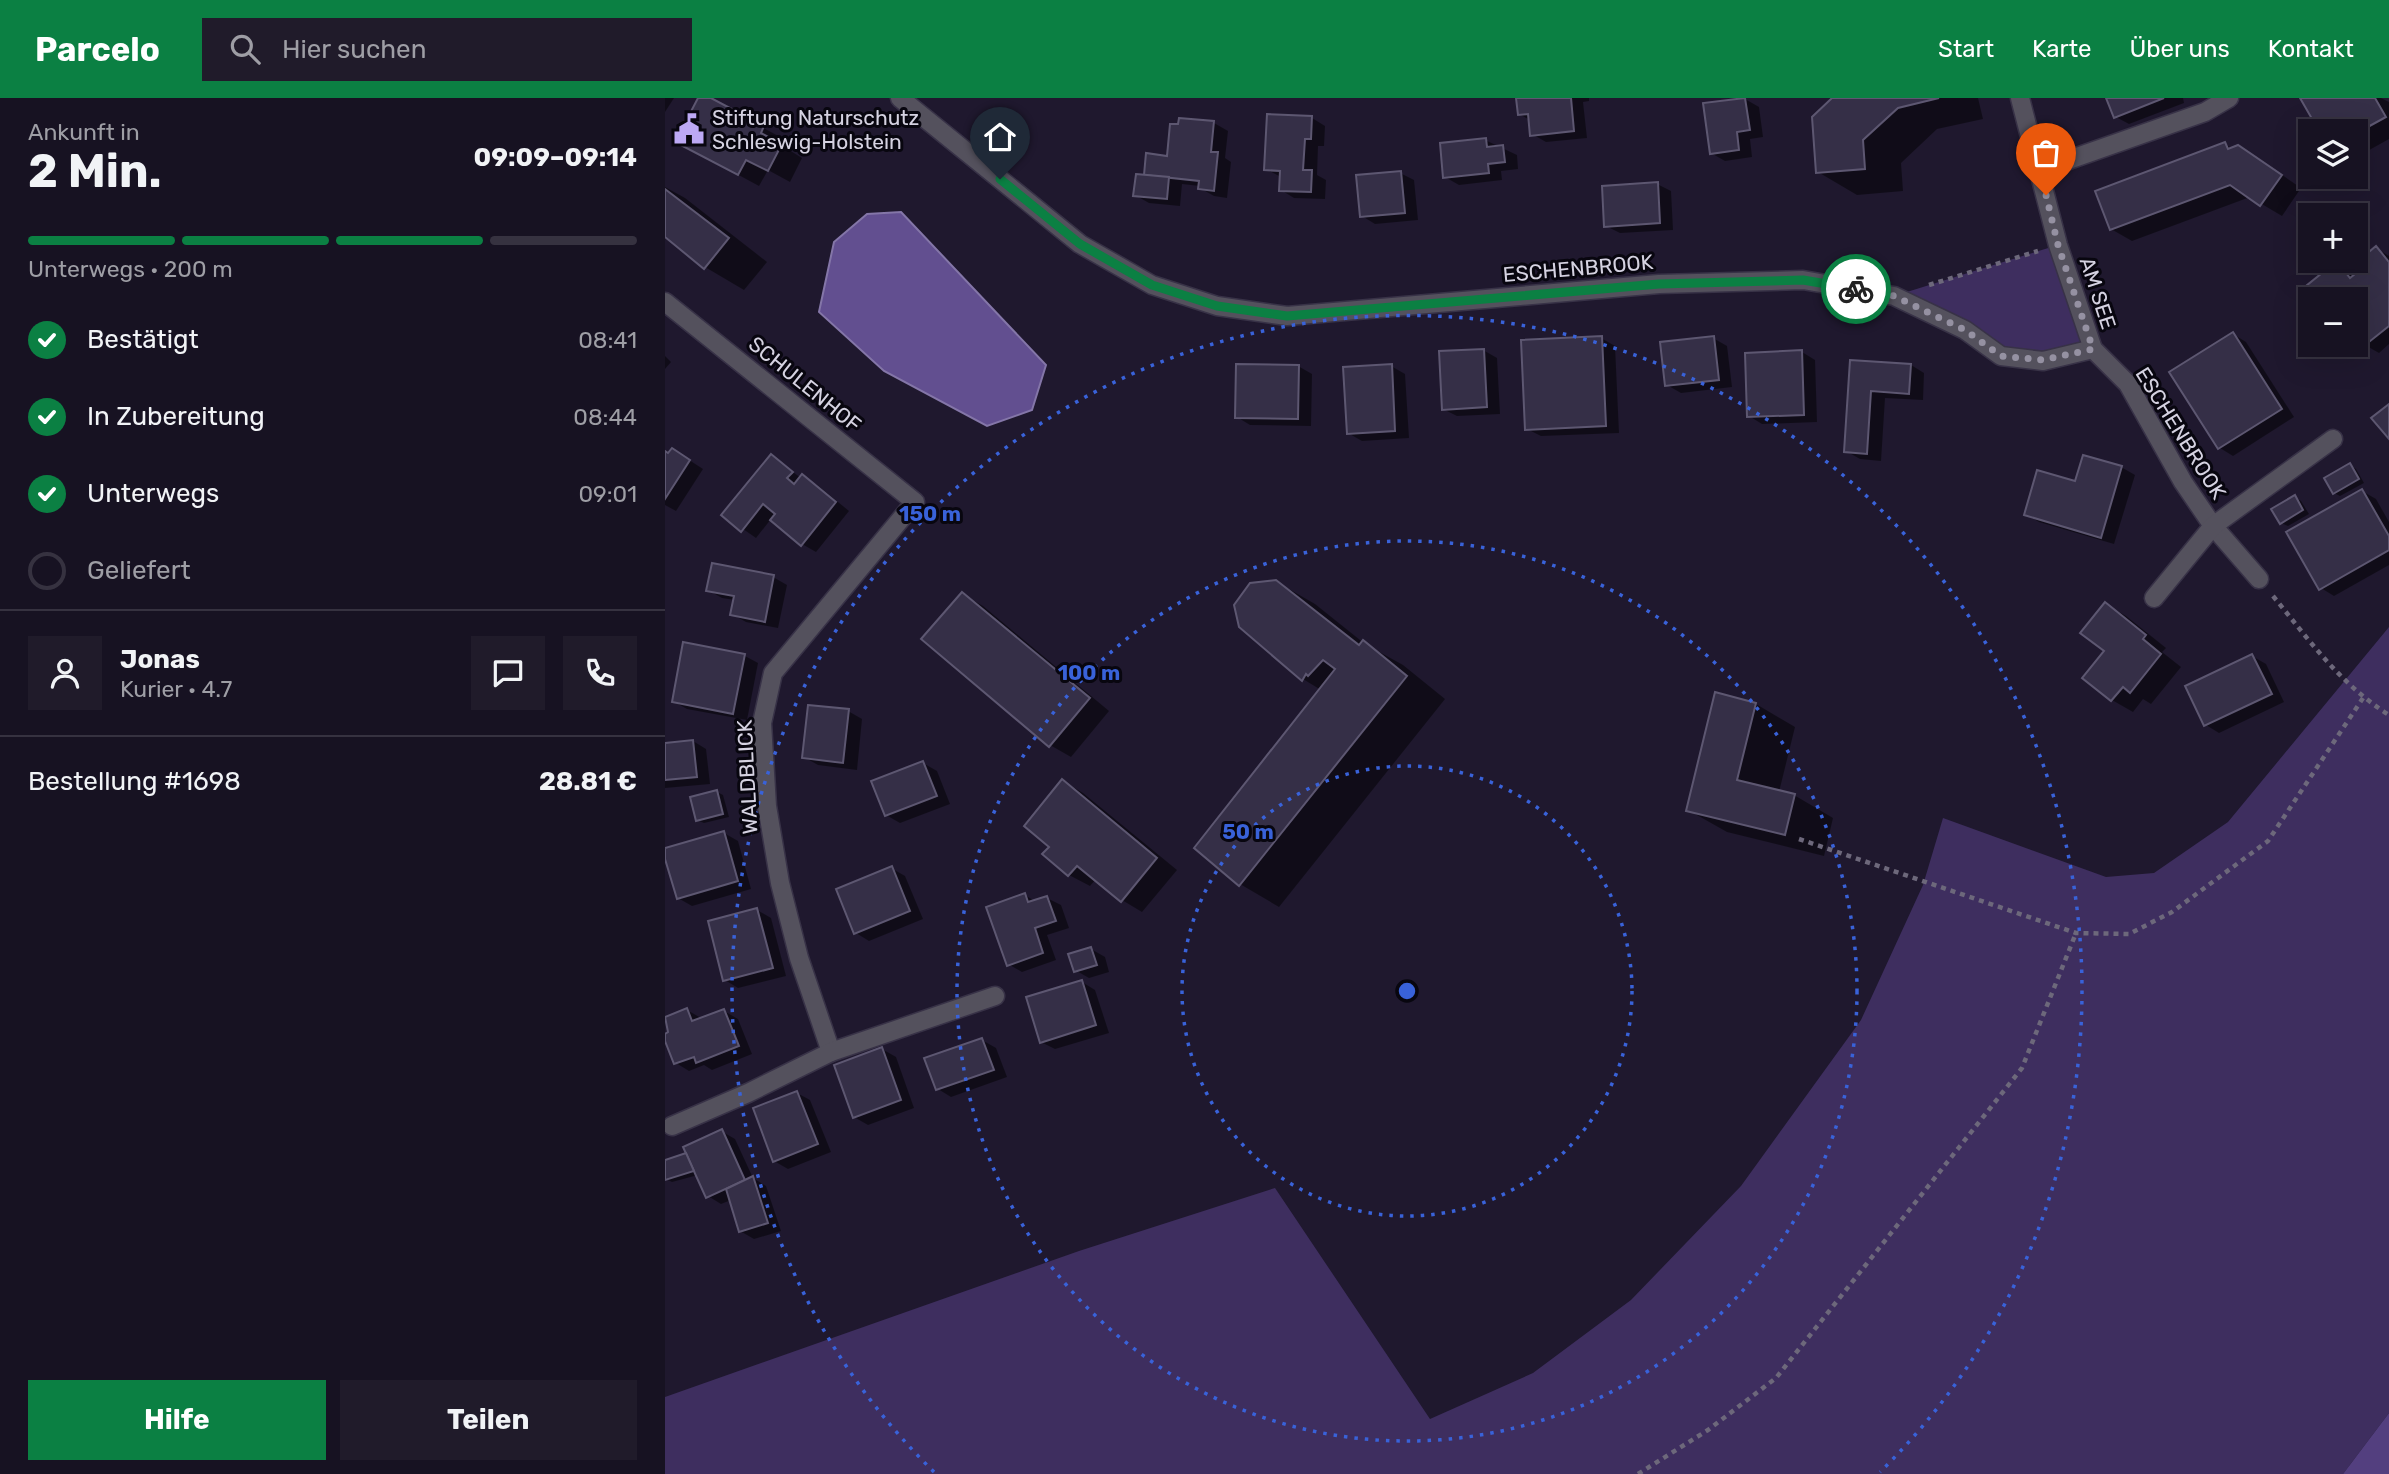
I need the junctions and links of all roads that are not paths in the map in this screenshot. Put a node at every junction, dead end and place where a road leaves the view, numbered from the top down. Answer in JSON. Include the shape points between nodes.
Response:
{"nodes":[{"id":1,"x":900,"y":98,"type":"edge"},
{"id":2,"x":2020,"y":98,"type":"edge"},
{"id":3,"x":2229,"y":98,"type":"edge"},
{"id":4,"x":2040,"y":170,"type":"junction"},
{"id":5,"x":665,"y":302,"type":"edge"},
{"id":6,"x":2093,"y":349,"type":"junction"},
{"id":7,"x":2333,"y":439,"type":"dead end"},
{"id":8,"x":915,"y":502,"type":"joint"},
{"id":9,"x":2213,"y":526,"type":"junction"},
{"id":10,"x":2259,"y":579,"type":"road end"},
{"id":11,"x":2154,"y":598,"type":"dead end"},
{"id":12,"x":995,"y":996,"type":"dead end"},
{"id":13,"x":831,"y":1052,"type":"junction"},
{"id":14,"x":672,"y":1126,"type":"dead end"}],
"edges":[{"from":1,"to":6,"type":"street","name":"ESCHENBROOK","via":[[1080,244],[1152,285],[1217,306],[1287,316],[1659,284],[1803,280],[1894,296],[1965,330],[2001,356],[2043,360]]},
{"from":2,"to":4,"type":"street","name":"AM SEE"},
{"from":3,"to":4,"type":"street","via":[[2205,112]]},
{"from":4,"to":6,"type":"street","name":"AM SEE","via":[[2058,245]]},
{"from":5,"to":8,"type":"street","name":"SCHULENHOF"},
{"from":6,"to":9,"type":"street","name":"ESCHENBROOK","via":[[2128,384]]},
{"from":7,"to":9,"type":"street","name":"ESCHENBROOK"},
{"from":8,"to":13,"type":"street","name":"WALDBLICK","via":[[773,673],[762,723],[767,806],[780,883]]},
{"from":9,"to":10,"type":"street","name":"ESCHENBROOK"},
{"from":9,"to":11,"type":"street","name":"ESCHENBROOK"},
{"from":12,"to":13,"type":"street"},
{"from":13,"to":14,"type":"street"}]}
